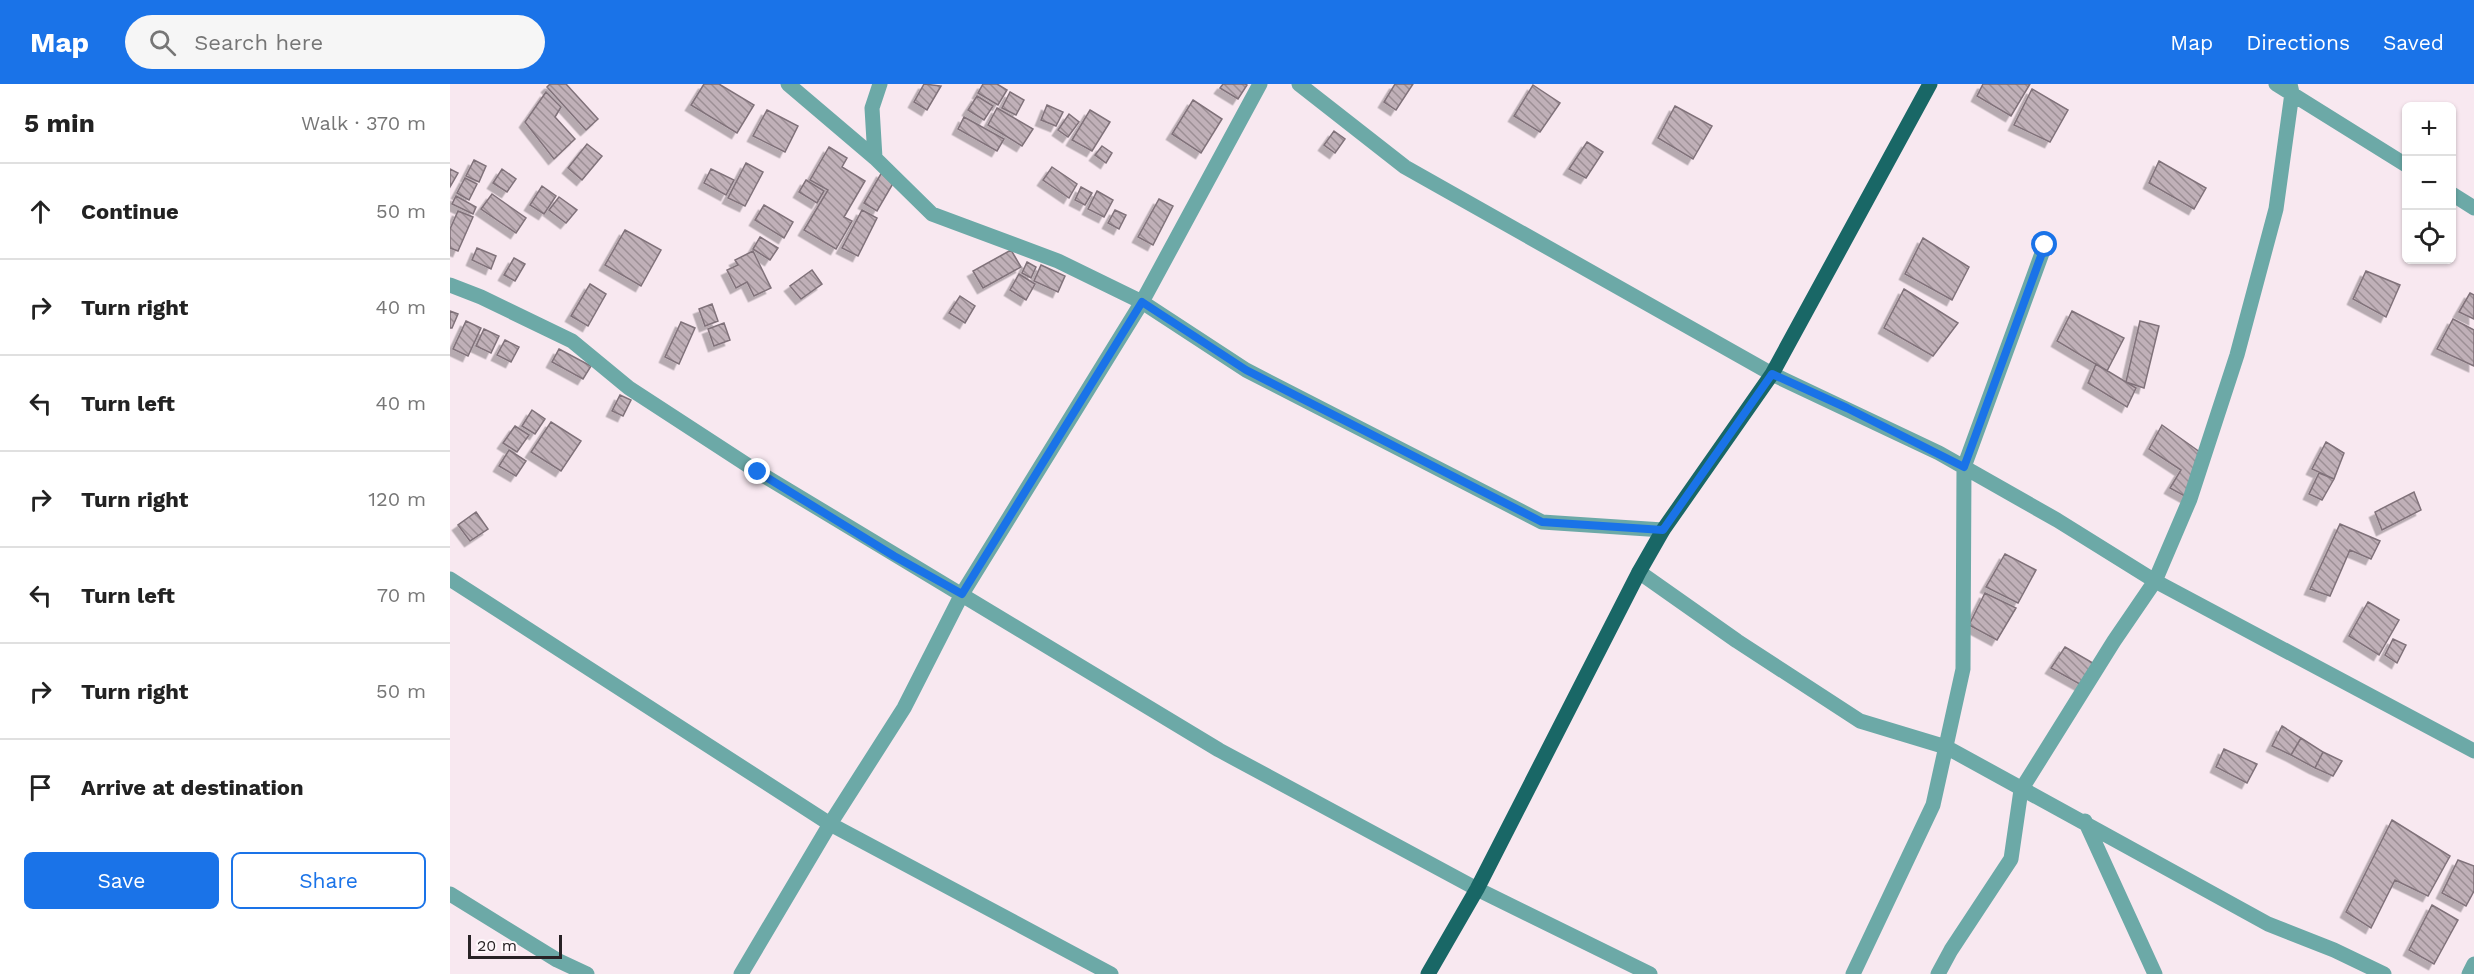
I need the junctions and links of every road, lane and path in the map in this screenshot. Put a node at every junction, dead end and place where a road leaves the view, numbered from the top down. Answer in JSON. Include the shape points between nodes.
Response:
{"nodes":[{"id":1,"x":789,"y":84,"type":"edge"},
{"id":2,"x":880,"y":84,"type":"edge"},
{"id":3,"x":1260,"y":84,"type":"edge"},
{"id":4,"x":1299,"y":84,"type":"edge"},
{"id":5,"x":1930,"y":84,"type":"edge"},
{"id":6,"x":2276,"y":84,"type":"edge"},
{"id":7,"x":2291,"y":88,"type":"edge"},
{"id":8,"x":875,"y":158,"type":"junction"},
{"id":9,"x":2402,"y":162,"type":"edge"},
{"id":10,"x":2456,"y":197,"type":"edge"},
{"id":11,"x":2474,"y":208,"type":"edge"},
{"id":12,"x":2045,"y":245,"type":"dead end"},
{"id":13,"x":450,"y":285,"type":"edge"},
{"id":14,"x":1142,"y":302,"type":"junction"},
{"id":15,"x":1772,"y":374,"type":"junction"},
{"id":16,"x":1964,"y":467,"type":"junction"},
{"id":17,"x":1663,"y":530,"type":"junction"},
{"id":18,"x":1639,"y":572,"type":"junction"},
{"id":19,"x":450,"y":579,"type":"edge"},
{"id":20,"x":2155,"y":581,"type":"junction"},
{"id":21,"x":962,"y":594,"type":"junction"},
{"id":22,"x":1946,"y":747,"type":"junction"},
{"id":23,"x":2474,"y":751,"type":"edge"},
{"id":24,"x":2021,"y":790,"type":"junction"},
{"id":25,"x":2085,"y":821,"type":"junction"},
{"id":26,"x":830,"y":824,"type":"junction"},
{"id":27,"x":1477,"y":889,"type":"junction"},
{"id":28,"x":450,"y":894,"type":"edge"},
{"id":29,"x":2474,"y":964,"type":"edge"},
{"id":30,"x":586,"y":974,"type":"edge"},
{"id":31,"x":741,"y":974,"type":"edge"},
{"id":32,"x":1111,"y":974,"type":"edge"},
{"id":33,"x":1428,"y":974,"type":"edge"},
{"id":34,"x":1650,"y":974,"type":"edge"},
{"id":35,"x":1853,"y":974,"type":"edge"},
{"id":36,"x":1938,"y":974,"type":"edge"},
{"id":37,"x":2155,"y":974,"type":"edge"},
{"id":38,"x":2384,"y":974,"type":"edge"},
{"id":39,"x":2469,"y":974,"type":"edge"}],
"edges":[{"from":1,"to":8,"type":"street"},
{"from":2,"to":8,"type":"street","via":[[872,108]]},
{"from":3,"to":14,"type":"street"},
{"from":4,"to":15,"type":"street","via":[[1405,167]]},
{"from":5,"to":15,"type":"main road"},
{"from":6,"to":7,"type":"street"},
{"from":7,"to":9,"type":"street"},
{"from":7,"to":20,"type":"street","via":[[2276,209],[2237,355],[2190,500]]},
{"from":8,"to":14,"type":"street","via":[[932,214],[1058,261]]},
{"from":10,"to":11,"type":"street"},
{"from":12,"to":16,"type":"street"},
{"from":13,"to":21,"type":"street","via":[[572,341],[629,388],[758,472]]},
{"from":14,"to":17,"type":"street","via":[[1246,370],[1542,522]]},
{"from":14,"to":21,"type":"street"},
{"from":15,"to":16,"type":"street"},
{"from":15,"to":17,"type":"main road"},
{"from":16,"to":20,"type":"street","via":[[2057,519]]},
{"from":16,"to":22,"type":"street","via":[[1963,669]]},
{"from":17,"to":18,"type":"main road"},
{"from":18,"to":22,"type":"street","via":[[1860,721]]},
{"from":18,"to":27,"type":"main road"},
{"from":19,"to":26,"type":"street"},
{"from":20,"to":23,"type":"street"},
{"from":20,"to":24,"type":"street"},
{"from":21,"to":26,"type":"street","via":[[904,708]]},
{"from":21,"to":27,"type":"street","via":[[1219,750]]},
{"from":22,"to":24,"type":"street"},
{"from":22,"to":35,"type":"street","via":[[1933,805]]},
{"from":24,"to":25,"type":"street"},
{"from":24,"to":36,"type":"street","via":[[2011,859]]},
{"from":25,"to":37,"type":"street"},
{"from":25,"to":38,"type":"street","via":[[2268,924]]},
{"from":26,"to":31,"type":"street"},
{"from":26,"to":32,"type":"street"},
{"from":27,"to":33,"type":"main road"},
{"from":27,"to":34,"type":"street"},
{"from":28,"to":30,"type":"street"},
{"from":29,"to":39,"type":"street"}]}
